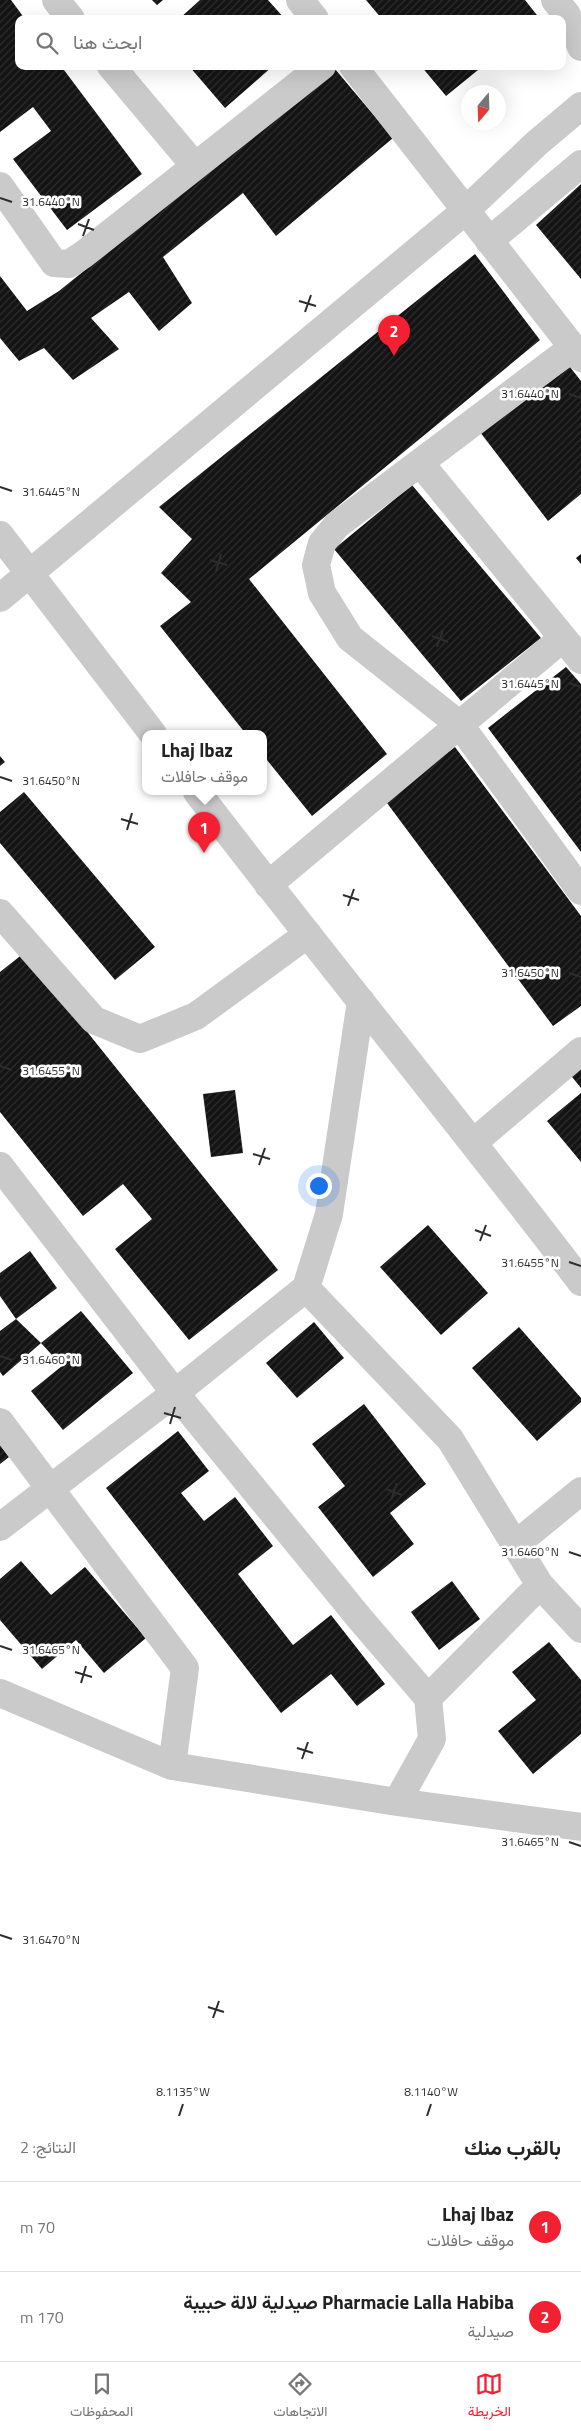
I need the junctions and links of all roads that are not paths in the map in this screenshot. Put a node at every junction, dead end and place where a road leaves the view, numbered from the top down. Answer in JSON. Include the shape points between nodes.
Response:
{"nodes":[{"id":1,"x":56,"y":0,"type":"edge"},
{"id":2,"x":300,"y":0,"type":"edge"},
{"id":3,"x":568,"y":6,"type":"edge"},
{"id":4,"x":69,"y":15,"type":"edge"},
{"id":5,"x":312,"y":15,"type":"edge"},
{"id":6,"x":581,"y":47,"type":"edge"},
{"id":7,"x":114,"y":70,"type":"edge"},
{"id":8,"x":317,"y":70,"type":"edge"},
{"id":9,"x":356,"y":70,"type":"edge"},
{"id":10,"x":581,"y":106,"type":"edge"},
{"id":11,"x":581,"y":164,"type":"edge"},
{"id":12,"x":195,"y":166,"type":"junction"},
{"id":13,"x":0,"y":186,"type":"edge"},
{"id":14,"x":465,"y":211,"type":"junction"},
{"id":15,"x":489,"y":241,"type":"junction"},
{"id":16,"x":576,"y":353,"type":"edge"},
{"id":17,"x":421,"y":464,"type":"junction"},
{"id":18,"x":0,"y":536,"type":"edge"},
{"id":19,"x":30,"y":574,"type":"junction"},
{"id":20,"x":0,"y":598,"type":"edge"},
{"id":21,"x":563,"y":638,"type":"junction"},
{"id":22,"x":581,"y":660,"type":"edge"},
{"id":23,"x":460,"y":726,"type":"junction"},
{"id":24,"x":150,"y":730,"type":"edge"},
{"id":25,"x":199,"y":795,"type":"edge"},
{"id":26,"x":268,"y":885,"type":"junction"},
{"id":27,"x":581,"y":891,"type":"edge"},
{"id":28,"x":0,"y":913,"type":"edge"},
{"id":29,"x":308,"y":934,"type":"junction"},
{"id":30,"x":361,"y":1001,"type":"junction"},
{"id":31,"x":581,"y":1052,"type":"edge"},
{"id":32,"x":474,"y":1142,"type":"junction"},
{"id":33,"x":0,"y":1166,"type":"edge"},
{"id":34,"x":581,"y":1282,"type":"edge"},
{"id":35,"x":306,"y":1288,"type":"junction"},
{"id":36,"x":175,"y":1392,"type":"junction"},
{"id":37,"x":0,"y":1422,"type":"edge"},
{"id":38,"x":50,"y":1488,"type":"junction"},
{"id":39,"x":581,"y":1491,"type":"edge"},
{"id":40,"x":0,"y":1527,"type":"edge"},
{"id":41,"x":515,"y":1545,"type":"junction"},
{"id":42,"x":540,"y":1585,"type":"junction"},
{"id":43,"x":581,"y":1629,"type":"edge"},
{"id":44,"x":0,"y":1693,"type":"edge"},
{"id":45,"x":428,"y":1698,"type":"junction"},
{"id":46,"x":172,"y":1766,"type":"junction"},
{"id":47,"x":397,"y":1802,"type":"junction"},
{"id":48,"x":581,"y":1827,"type":"edge"}],
"edges":[{"from":1,"to":4,"type":"street"},
{"from":2,"to":5,"type":"street"},
{"from":3,"to":6,"type":"street"},
{"from":7,"to":12,"type":"street"},
{"from":8,"to":12,"type":"street"},
{"from":9,"to":14,"type":"street"},
{"from":10,"to":14,"type":"street"},
{"from":11,"to":15,"type":"street"},
{"from":12,"to":13,"type":"street","via":[[69,264],[54,263]]},
{"from":14,"to":15,"type":"street"},
{"from":14,"to":19,"type":"street"},
{"from":15,"to":16,"type":"street"},
{"from":16,"to":17,"type":"street"},
{"from":17,"to":21,"type":"street"},
{"from":17,"to":23,"type":"street","via":[[337,524],[322,543],[316,565],[322,593],[350,638]]},
{"from":18,"to":19,"type":"street"},
{"from":19,"to":20,"type":"street"},
{"from":19,"to":24,"type":"street"},
{"from":21,"to":22,"type":"street"},
{"from":21,"to":23,"type":"street"},
{"from":23,"to":26,"type":"street"},
{"from":23,"to":27,"type":"street"},
{"from":25,"to":26,"type":"street"},
{"from":26,"to":29,"type":"street"},
{"from":28,"to":29,"type":"street","via":[[94,1020],[140,1039],[196,1016]]},
{"from":29,"to":30,"type":"street"},
{"from":30,"to":32,"type":"street"},
{"from":30,"to":35,"type":"street","via":[[328,1214]]},
{"from":31,"to":32,"type":"street"},
{"from":32,"to":34,"type":"street"},
{"from":33,"to":36,"type":"street"},
{"from":35,"to":36,"type":"street"},
{"from":35,"to":41,"type":"street","via":[[450,1439]]},
{"from":36,"to":38,"type":"street"},
{"from":36,"to":45,"type":"street"},
{"from":37,"to":38,"type":"street"},
{"from":38,"to":40,"type":"street"},
{"from":38,"to":46,"type":"street","via":[[185,1668]]},
{"from":39,"to":41,"type":"street"},
{"from":41,"to":42,"type":"street"},
{"from":42,"to":43,"type":"street"},
{"from":42,"to":45,"type":"street"},
{"from":44,"to":46,"type":"street"},
{"from":45,"to":47,"type":"street","via":[[432,1739]]},
{"from":46,"to":47,"type":"street"},
{"from":47,"to":48,"type":"street"}]}
